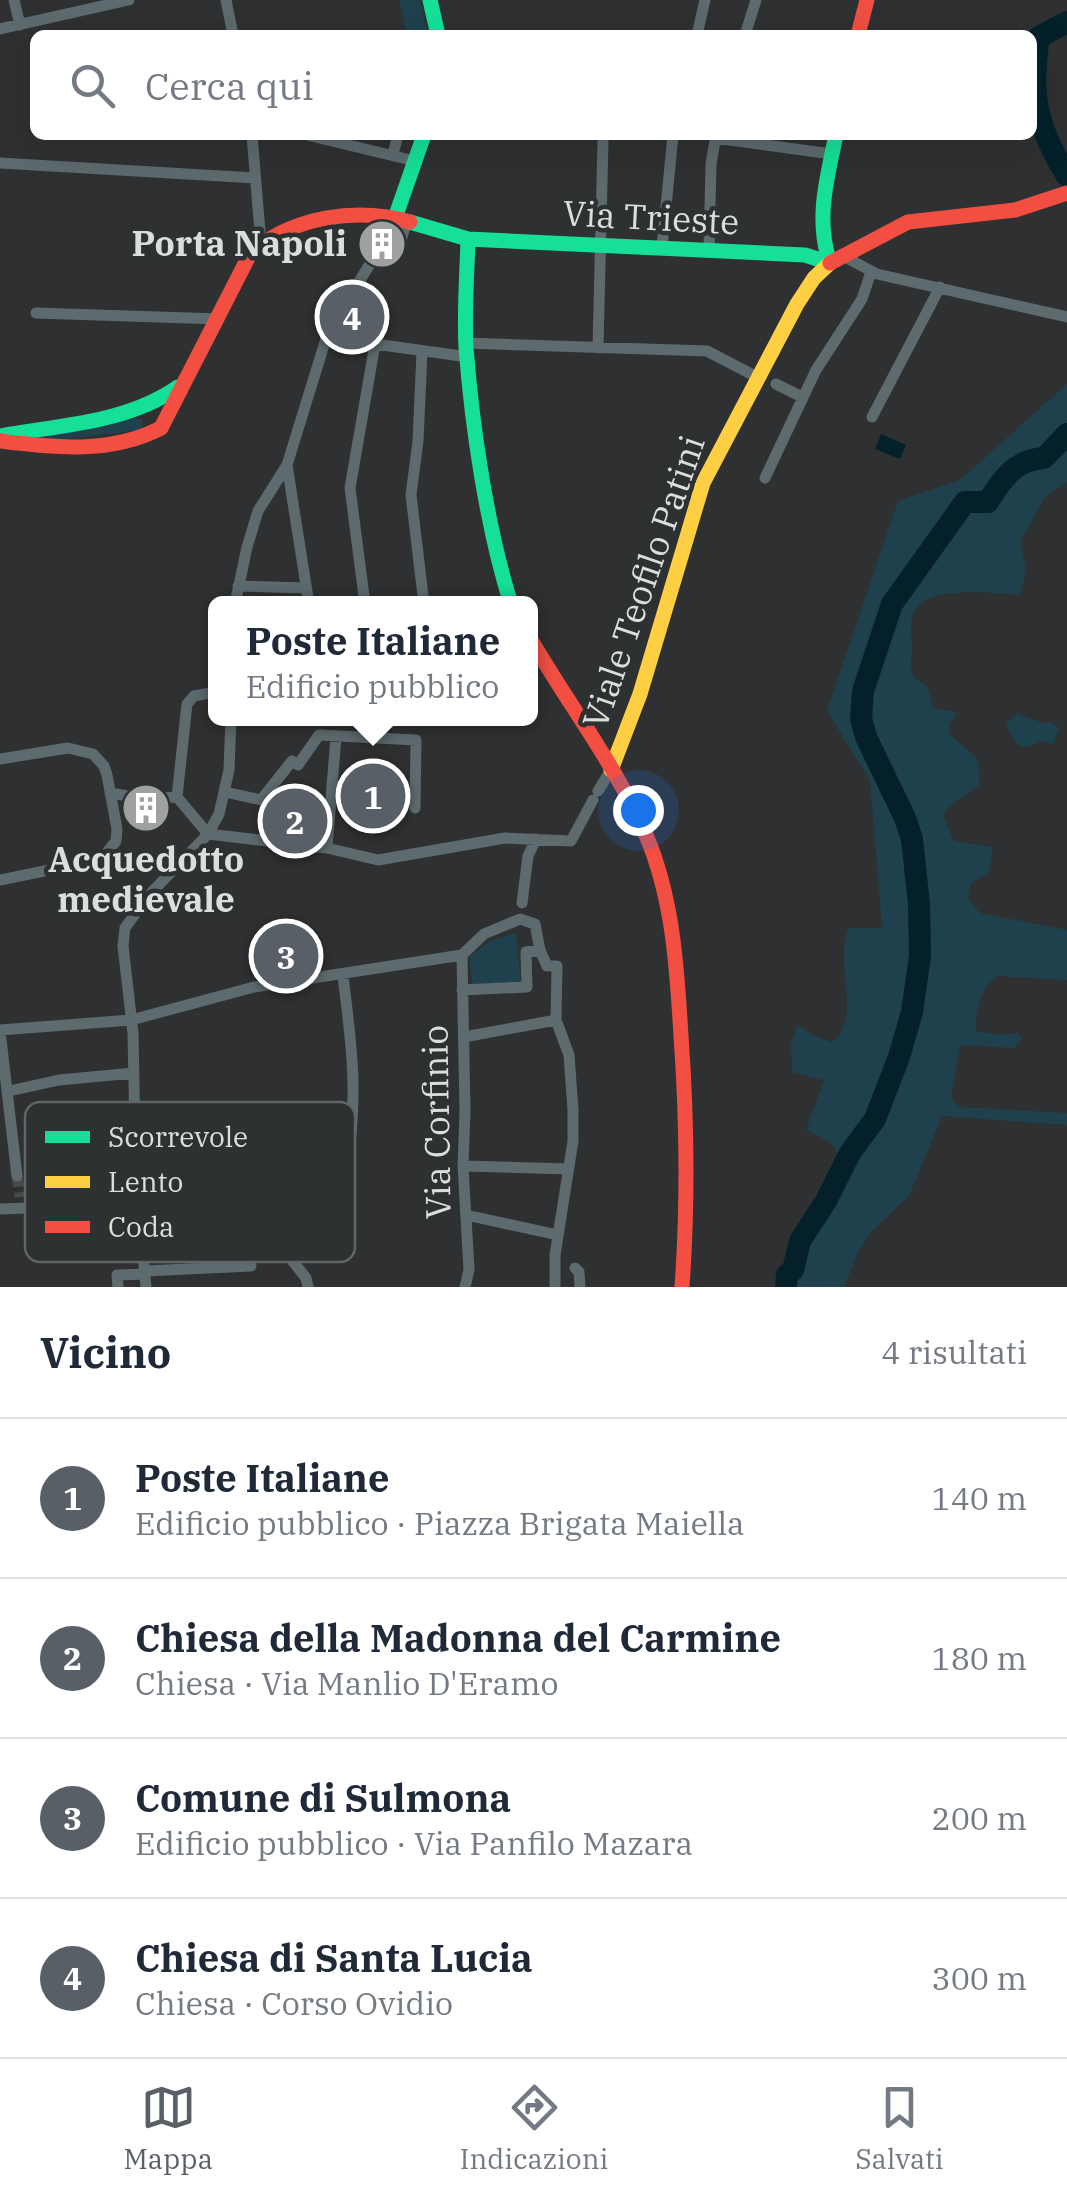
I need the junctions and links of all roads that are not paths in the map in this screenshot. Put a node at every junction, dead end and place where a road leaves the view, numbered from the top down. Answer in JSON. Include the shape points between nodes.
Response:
{"nodes":[{"id":1,"x":14,"y":0,"type":"edge"},
{"id":2,"x":128,"y":0,"type":"edge"},
{"id":3,"x":226,"y":0,"type":"edge"},
{"id":4,"x":430,"y":0,"type":"edge"},
{"id":5,"x":705,"y":0,"type":"edge"},
{"id":6,"x":756,"y":0,"type":"edge"},
{"id":7,"x":867,"y":0,"type":"edge"},
{"id":8,"x":20,"y":24,"type":"junction"},
{"id":9,"x":0,"y":29,"type":"edge"},
{"id":10,"x":232,"y":30,"type":"edge"},
{"id":11,"x":437,"y":30,"type":"edge"},
{"id":12,"x":697,"y":30,"type":"edge"},
{"id":13,"x":747,"y":30,"type":"edge"},
{"id":14,"x":859,"y":30,"type":"edge"},
{"id":15,"x":252,"y":140,"type":"edge"},
{"id":16,"x":329,"y":140,"type":"edge"},
{"id":17,"x":397,"y":140,"type":"edge"},
{"id":18,"x":422,"y":140,"type":"edge"},
{"id":19,"x":673,"y":140,"type":"edge"},
{"id":20,"x":715,"y":140,"type":"edge"},
{"id":21,"x":742,"y":140,"type":"edge"},
{"id":22,"x":835,"y":140,"type":"edge"},
{"id":23,"x":603,"y":141,"type":"dead end"},
{"id":24,"x":393,"y":154,"type":"junction"},
{"id":25,"x":832,"y":154,"type":"junction"},
{"id":26,"x":415,"y":161,"type":"junction"},
{"id":27,"x":0,"y":164,"type":"edge"},
{"id":28,"x":255,"y":178,"type":"junction"},
{"id":29,"x":1066,"y":193,"type":"edge"},
{"id":30,"x":394,"y":218,"type":"junction"},
{"id":31,"x":468,"y":239,"type":"junction"},
{"id":32,"x":261,"y":244,"type":"junction"},
{"id":33,"x":600,"y":245,"type":"junction"},
{"id":34,"x":662,"y":247,"type":"junction"},
{"id":35,"x":708,"y":250,"type":"junction"},
{"id":36,"x":374,"y":259,"type":"junction"},
{"id":37,"x":836,"y":260,"type":"junction"},
{"id":38,"x":871,"y":272,"type":"junction"},
{"id":39,"x":940,"y":287,"type":"junction"},
{"id":40,"x":36,"y":314,"type":"dead end"},
{"id":41,"x":1067,"y":318,"type":"edge"},
{"id":42,"x":220,"y":319,"type":"junction"},
{"id":43,"x":328,"y":332,"type":"junction"},
{"id":44,"x":375,"y":344,"type":"junction"},
{"id":45,"x":598,"y":348,"type":"junction"},
{"id":46,"x":467,"y":350,"type":"junction"},
{"id":47,"x":422,"y":352,"type":"junction"},
{"id":48,"x":192,"y":373,"type":"junction"},
{"id":49,"x":757,"y":376,"type":"junction"},
{"id":50,"x":776,"y":384,"type":"dead end"},
{"id":51,"x":802,"y":397,"type":"junction"},
{"id":52,"x":132,"y":410,"type":"junction"},
{"id":53,"x":872,"y":417,"type":"dead end"},
{"id":54,"x":39,"y":428,"type":"junction"},
{"id":55,"x":146,"y":438,"type":"junction"},
{"id":56,"x":0,"y":439,"type":"edge"},
{"id":57,"x":27,"y":445,"type":"junction"},
{"id":58,"x":287,"y":465,"type":"junction"},
{"id":59,"x":765,"y":478,"type":"dead end"},
{"id":60,"x":238,"y":586,"type":"junction"},
{"id":61,"x":306,"y":588,"type":"junction"},
{"id":62,"x":236,"y":596,"type":"edge"},
{"id":63,"x":308,"y":596,"type":"edge"},
{"id":64,"x":364,"y":596,"type":"edge"},
{"id":65,"x":423,"y":596,"type":"edge"},
{"id":66,"x":508,"y":596,"type":"edge"},
{"id":67,"x":538,"y":651,"type":"edge"},
{"id":68,"x":208,"y":693,"type":"edge"},
{"id":69,"x":229,"y":726,"type":"edge"},
{"id":70,"x":336,"y":737,"type":"junction"},
{"id":71,"x":0,"y":758,"type":"edge"},
{"id":72,"x":611,"y":770,"type":"junction"},
{"id":73,"x":225,"y":792,"type":"junction"},
{"id":74,"x":110,"y":794,"type":"junction"},
{"id":75,"x":176,"y":797,"type":"junction"},
{"id":76,"x":416,"y":808,"type":"dead end"},
{"id":77,"x":208,"y":834,"type":"junction"},
{"id":78,"x":536,"y":839,"type":"junction"},
{"id":79,"x":327,"y":848,"type":"junction"},
{"id":80,"x":0,"y":880,"type":"edge"},
{"id":81,"x":521,"y":911,"type":"junction"},
{"id":82,"x":540,"y":950,"type":"junction"},
{"id":83,"x":462,"y":955,"type":"junction"},
{"id":84,"x":343,"y":976,"type":"junction"},
{"id":85,"x":462,"y":990,"type":"junction"},
{"id":86,"x":131,"y":1020,"type":"junction"},
{"id":87,"x":556,"y":1020,"type":"junction"},
{"id":88,"x":0,"y":1031,"type":"edge"},
{"id":89,"x":464,"y":1037,"type":"junction"},
{"id":90,"x":134,"y":1072,"type":"junction"},
{"id":91,"x":9,"y":1091,"type":"junction"},
{"id":92,"x":135,"y":1102,"type":"edge"},
{"id":93,"x":353,"y":1102,"type":"edge"},
{"id":94,"x":462,"y":1166,"type":"junction"},
{"id":95,"x":568,"y":1169,"type":"junction"},
{"id":96,"x":17,"y":1176,"type":"tunnel mouth"},
{"id":97,"x":25,"y":1203,"type":"edge"},
{"id":98,"x":0,"y":1209,"type":"edge"},
{"id":99,"x":466,"y":1215,"type":"junction"},
{"id":100,"x":558,"y":1235,"type":"junction"},
{"id":101,"x":293,"y":1262,"type":"edge"},
{"id":102,"x":251,"y":1266,"type":"dead end"},
{"id":103,"x":564,"y":1267,"type":"junction"},
{"id":104,"x":146,"y":1277,"type":"edge"},
{"id":105,"x":118,"y":1287,"type":"edge"},
{"id":106,"x":308,"y":1287,"type":"edge"},
{"id":107,"x":465,"y":1287,"type":"edge"},
{"id":108,"x":555,"y":1287,"type":"edge"},
{"id":109,"x":580,"y":1287,"type":"edge"},
{"id":110,"x":682,"y":1287,"type":"edge"}],
"edges":[{"from":1,"to":8,"type":"street"},
{"from":2,"to":8,"type":"street"},
{"from":3,"to":10,"type":"street"},
{"from":4,"to":11,"type":"main road"},
{"from":5,"to":12,"type":"street"},
{"from":6,"to":13,"type":"street"},
{"from":7,"to":14,"type":"main road"},
{"from":8,"to":9,"type":"street"},
{"from":15,"to":28,"type":"street"},
{"from":16,"to":24,"type":"street"},
{"from":17,"to":24,"type":"street"},
{"from":18,"to":26,"type":"main road"},
{"from":19,"to":34,"type":"street"},
{"from":20,"to":35,"type":"street"},
{"from":21,"to":25,"type":"street"},
{"from":22,"to":25,"type":"main road"},
{"from":23,"to":33,"type":"street"},
{"from":24,"to":26,"type":"street"},
{"from":25,"to":37,"type":"main road","via":[[822,244]]},
{"from":26,"to":30,"type":"main road"},
{"from":27,"to":28,"type":"street"},
{"from":28,"to":32,"type":"street"},
{"from":29,"to":37,"type":"main road","via":[[1015,210],[908,222]]},
{"from":30,"to":31,"type":"main road","name":"Via Trieste"},
{"from":30,"to":32,"type":"main road","name":"Via Trieste","via":[[328,216]]},
{"from":30,"to":36,"type":"street","via":[[364,244]]},
{"from":30,"to":36,"type":"street","via":[[398,251]]},
{"from":31,"to":33,"type":"main road","name":"Via Trieste"},
{"from":31,"to":46,"type":"main road"},
{"from":32,"to":42,"type":"main road","via":[[243,266]]},
{"from":33,"to":34,"type":"main road","name":"Via Trieste"},
{"from":33,"to":45,"type":"street"},
{"from":34,"to":35,"type":"main road","name":"Via Trieste"},
{"from":35,"to":37,"type":"main road","name":"Via Trieste"},
{"from":36,"to":43,"type":"street"},
{"from":37,"to":38,"type":"street"},
{"from":37,"to":49,"type":"main road","name":"Viale Teofilo Patini","via":[[808,286]]},
{"from":38,"to":39,"type":"street"},
{"from":38,"to":51,"type":"street","via":[[862,299]]},
{"from":39,"to":41,"type":"street"},
{"from":39,"to":53,"type":"street"},
{"from":40,"to":42,"type":"street"},
{"from":42,"to":48,"type":"main road"},
{"from":43,"to":44,"type":"street"},
{"from":43,"to":58,"type":"street"},
{"from":44,"to":47,"type":"street"},
{"from":44,"to":64,"type":"street","via":[[350,488]]},
{"from":45,"to":46,"type":"street"},
{"from":45,"to":49,"type":"street","via":[[708,350]]},
{"from":46,"to":47,"type":"street"},
{"from":46,"to":66,"type":"main road","via":[[496,556]]},
{"from":47,"to":65,"type":"street","via":[[411,495]]},
{"from":48,"to":52,"type":"main road","via":[[166,396]]},
{"from":48,"to":55,"type":"main road","via":[[167,422]]},
{"from":49,"to":72,"type":"main road","name":"Viale Teofilo Patini","via":[[703,483]]},
{"from":50,"to":51,"type":"street"},
{"from":51,"to":59,"type":"street"},
{"from":52,"to":54,"type":"main road"},
{"from":52,"to":55,"type":"main road","via":[[150,422]]},
{"from":54,"to":56,"type":"main road"},
{"from":54,"to":57,"type":"main road"},
{"from":55,"to":57,"type":"main road","via":[[63,448]]},
{"from":56,"to":57,"type":"main road"},
{"from":58,"to":60,"type":"street","via":[[258,511]]},
{"from":58,"to":61,"type":"street"},
{"from":60,"to":61,"type":"street"},
{"from":60,"to":62,"type":"street"},
{"from":61,"to":63,"type":"street"},
{"from":67,"to":72,"type":"main road"},
{"from":68,"to":75,"type":"street","via":[[187,704]]},
{"from":69,"to":73,"type":"street"},
{"from":70,"to":73,"type":"street","via":[[319,736],[261,800]]},
{"from":70,"to":76,"type":"street","via":[[416,740]]},
{"from":70,"to":79,"type":"street"},
{"from":71,"to":74,"type":"street","via":[[86,750],[104,766]]},
{"from":72,"to":78,"type":"street","via":[[571,841]]},
{"from":72,"to":110,"type":"main road","via":[[646,835],[670,902],[688,1129]]},
{"from":73,"to":77,"type":"street"},
{"from":74,"to":75,"type":"street"},
{"from":74,"to":80,"type":"street","via":[[116,841],[102,859]]},
{"from":75,"to":77,"type":"street"},
{"from":77,"to":79,"type":"street"},
{"from":77,"to":86,"type":"street","via":[[128,920],[123,946]]},
{"from":78,"to":79,"type":"street","via":[[450,845],[388,860]]},
{"from":78,"to":81,"type":"street"},
{"from":81,"to":82,"type":"street","via":[[535,924]]},
{"from":81,"to":83,"type":"street"},
{"from":82,"to":85,"type":"street","via":[[526,952],[526,987]]},
{"from":82,"to":87,"type":"street","via":[[547,966],[557,966]]},
{"from":83,"to":84,"type":"street"},
{"from":83,"to":85,"type":"street","name":"Via Corfinio"},
{"from":84,"to":86,"type":"street","via":[[254,988]]},
{"from":84,"to":93,"type":"street"},
{"from":85,"to":89,"type":"street","name":"Via Corfinio"},
{"from":86,"to":88,"type":"street"},
{"from":86,"to":90,"type":"street"},
{"from":87,"to":89,"type":"street"},
{"from":87,"to":95,"type":"street","via":[[569,1056]]},
{"from":88,"to":91,"type":"street"},
{"from":89,"to":94,"type":"street","name":"Via Corfinio"},
{"from":90,"to":91,"type":"street"},
{"from":90,"to":92,"type":"street"},
{"from":91,"to":96,"type":"street"},
{"from":94,"to":95,"type":"street"},
{"from":94,"to":99,"type":"street","name":"Via Corfinio"},
{"from":95,"to":100,"type":"street"},
{"from":97,"to":98,"type":"street"},
{"from":99,"to":100,"type":"street"},
{"from":99,"to":107,"type":"street","name":"Via Corfinio"},
{"from":100,"to":103,"type":"street"},
{"from":101,"to":106,"type":"street"},
{"from":102,"to":104,"type":"street"},
{"from":103,"to":108,"type":"street"},
{"from":103,"to":109,"type":"street"},
{"from":104,"to":105,"type":"street","via":[[117,1275]]}]}
